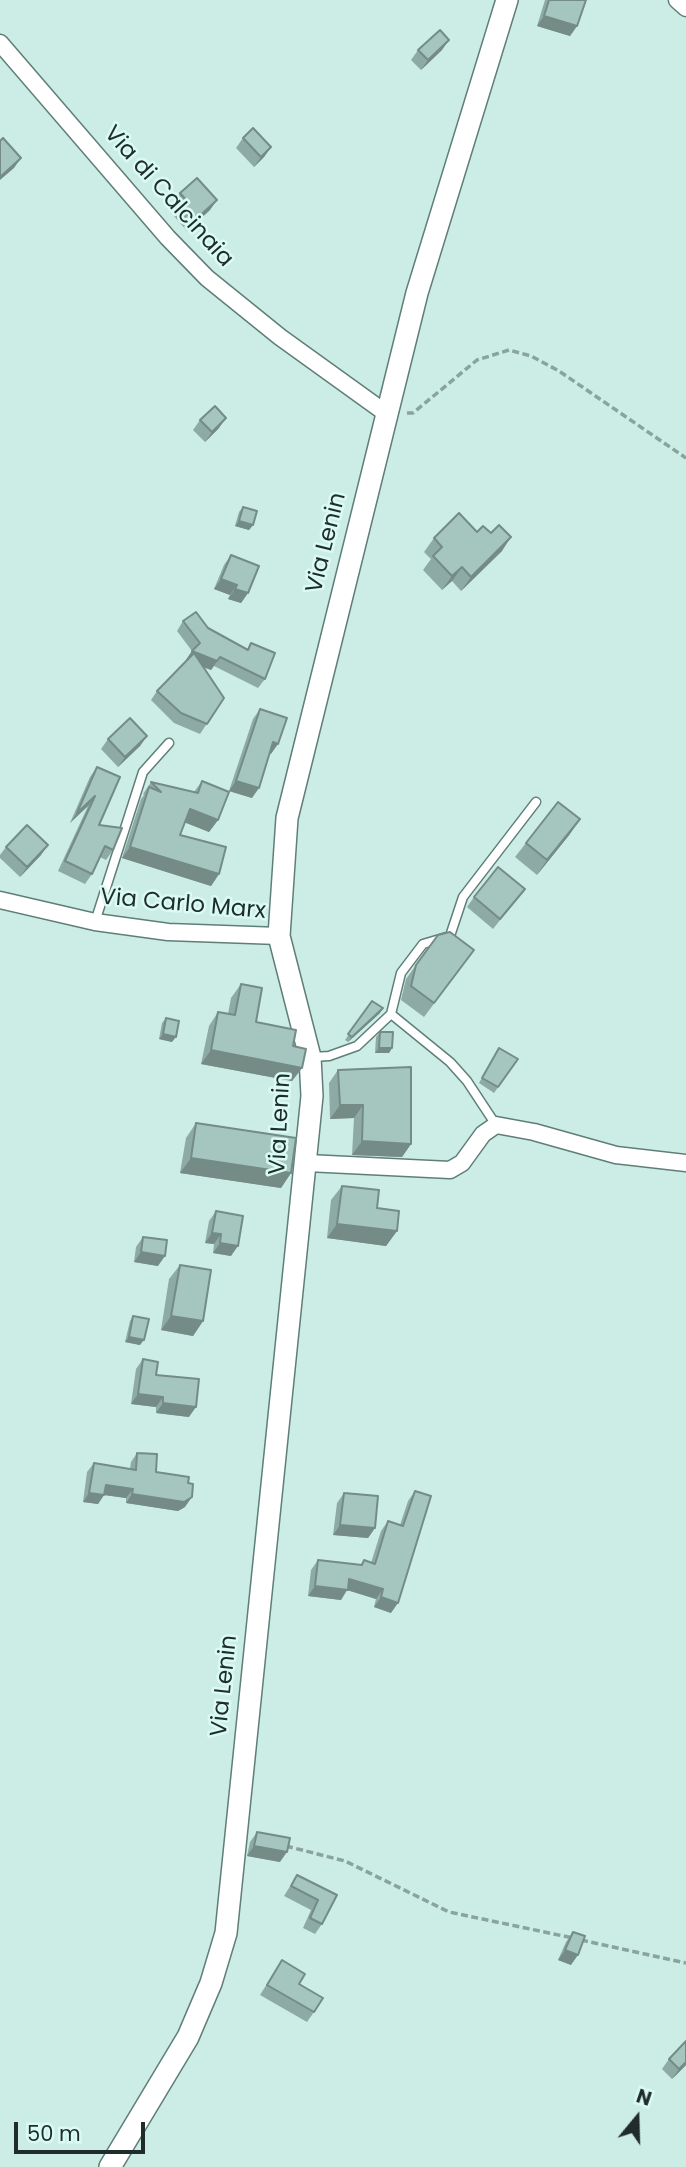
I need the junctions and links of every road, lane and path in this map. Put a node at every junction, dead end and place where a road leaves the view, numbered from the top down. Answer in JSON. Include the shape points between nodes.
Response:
{"nodes":[{"id":1,"x":507,"y":0,"type":"edge"},
{"id":2,"x":677,"y":0,"type":"edge"},
{"id":3,"x":686,"y":8,"type":"edge"},
{"id":4,"x":0,"y":43,"type":"edge"},
{"id":5,"x":387,"y":414,"type":"junction"},
{"id":6,"x":686,"y":458,"type":"edge"},
{"id":7,"x":169,"y":743,"type":"dead end"},
{"id":8,"x":536,"y":802,"type":"dead end"},
{"id":9,"x":0,"y":900,"type":"edge"},
{"id":10,"x":95,"y":922,"type":"junction"},
{"id":11,"x":279,"y":936,"type":"junction"},
{"id":12,"x":391,"y":1014,"type":"junction"},
{"id":13,"x":310,"y":1057,"type":"junction"},
{"id":14,"x":496,"y":1125,"type":"junction"},
{"id":15,"x":307,"y":1163,"type":"junction"},
{"id":16,"x":686,"y":1163,"type":"edge"},
{"id":17,"x":277,"y":1844,"type":"edge"},
{"id":18,"x":686,"y":1963,"type":"edge"},
{"id":19,"x":110,"y":2167,"type":"edge"}],
"edges":[{"from":1,"to":5,"type":"street","name":"Via Lenin","via":[[417,293]]},
{"from":2,"to":3,"type":"street"},
{"from":4,"to":5,"type":"street","name":"Via di Calcinaia","via":[[207,278]]},
{"from":5,"to":6,"type":"path","via":[[413,412],[477,360],[509,350],[559,371]]},
{"from":5,"to":11,"type":"street","name":"Via Lenin","via":[[296,775],[284,843]]},
{"from":7,"to":10,"type":"lane","via":[[144,772]]},
{"from":8,"to":12,"type":"lane","via":[[463,897],[450,936],[423,944],[401,973]]},
{"from":9,"to":10,"type":"street","name":"Via Carlo Marx"},
{"from":10,"to":11,"type":"street","name":"Via Carlo Marx","via":[[168,932]]},
{"from":11,"to":13,"type":"street","name":"Via Lenin"},
{"from":12,"to":13,"type":"lane","via":[[357,1046]]},
{"from":12,"to":14,"type":"lane","via":[[450,1062]]},
{"from":13,"to":15,"type":"street","name":"Via Lenin"},
{"from":14,"to":15,"type":"street","via":[[450,1170]]},
{"from":14,"to":16,"type":"street","via":[[616,1155]]},
{"from":15,"to":19,"type":"street","name":"Via Lenin","via":[[226,1934],[188,2037]]},
{"from":17,"to":18,"type":"path","via":[[345,1861],[449,1912]]}]}
